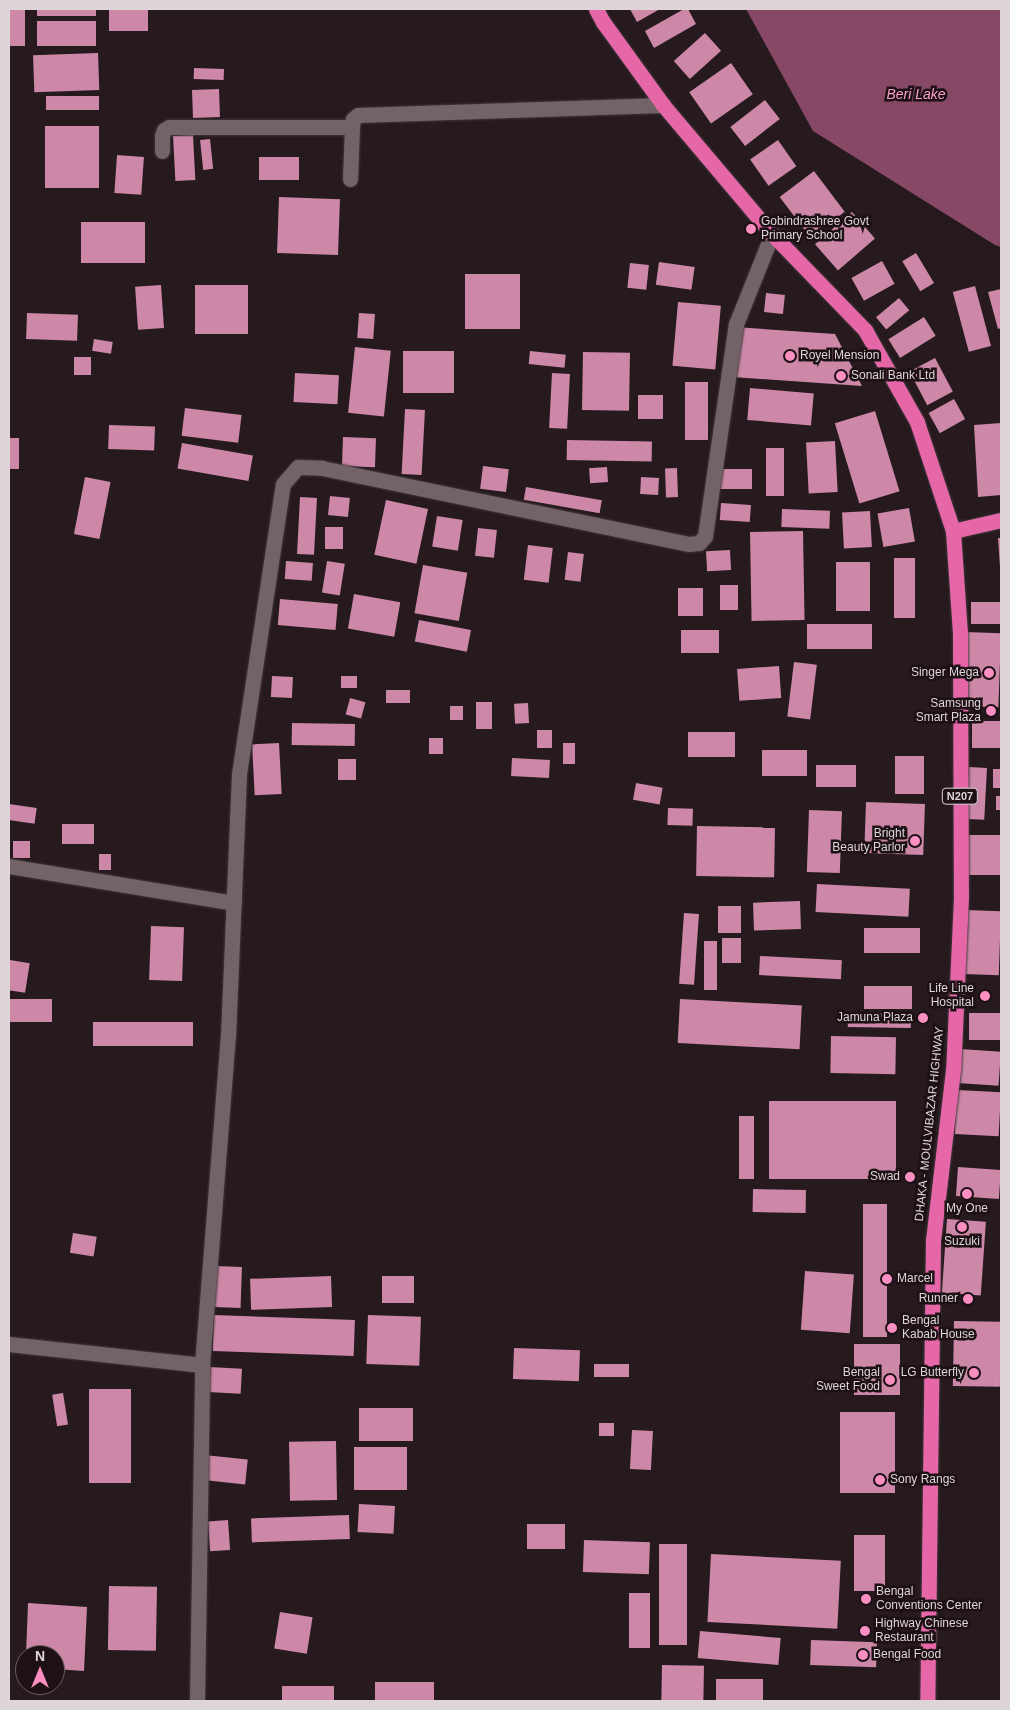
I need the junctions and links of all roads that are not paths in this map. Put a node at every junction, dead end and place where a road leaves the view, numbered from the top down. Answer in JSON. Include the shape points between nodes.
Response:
{"nodes":[{"id":1,"x":596,"y":9,"type":"edge"},
{"id":2,"x":663,"y":105,"type":"junction"},
{"id":3,"x":352,"y":127,"type":"junction"},
{"id":4,"x":162,"y":151,"type":"dead end"},
{"id":5,"x":350,"y":178,"type":"dead end"},
{"id":6,"x":772,"y":234,"type":"junction"},
{"id":7,"x":1001,"y":520,"type":"edge"},
{"id":8,"x":953,"y":531,"type":"junction"},
{"id":9,"x":9,"y":866,"type":"edge"},
{"id":10,"x":234,"y":903,"type":"junction"},
{"id":11,"x":9,"y":1344,"type":"edge"},
{"id":12,"x":202,"y":1365,"type":"junction"},
{"id":13,"x":197,"y":1701,"type":"edge"},
{"id":14,"x":926,"y":1701,"type":"edge"}],
"edges":[{"from":1,"to":2,"type":"highway","name":"DHAKA - MOULVIBAZAR HIGHWAY","number":"N207"},
{"from":2,"to":3,"type":"street","via":[[358,115],[353,119]]},
{"from":2,"to":6,"type":"highway","name":"DHAKA - MOULVIBAZAR HIGHWAY","number":"N207"},
{"from":3,"to":4,"type":"street","via":[[169,127],[162,136]]},
{"from":3,"to":5,"type":"street"},
{"from":6,"to":8,"type":"highway","name":"DHAKA - MOULVIBAZAR HIGHWAY","number":"N207","via":[[865,330],[917,422]]},
{"from":6,"to":10,"type":"street","via":[[736,324],[705,536],[699,543],[690,544],[322,468],[298,467],[283,484],[239,774]]},
{"from":7,"to":8,"type":"highway"},
{"from":8,"to":14,"type":"highway","name":"DHAKA - MOULVIBAZAR HIGHWAY","number":"N207","via":[[960,633],[961,897],[953,1070],[933,1240]]},
{"from":9,"to":10,"type":"street"},
{"from":10,"to":12,"type":"street","via":[[228,1036]]},
{"from":11,"to":12,"type":"street"},
{"from":12,"to":13,"type":"street"}]}
